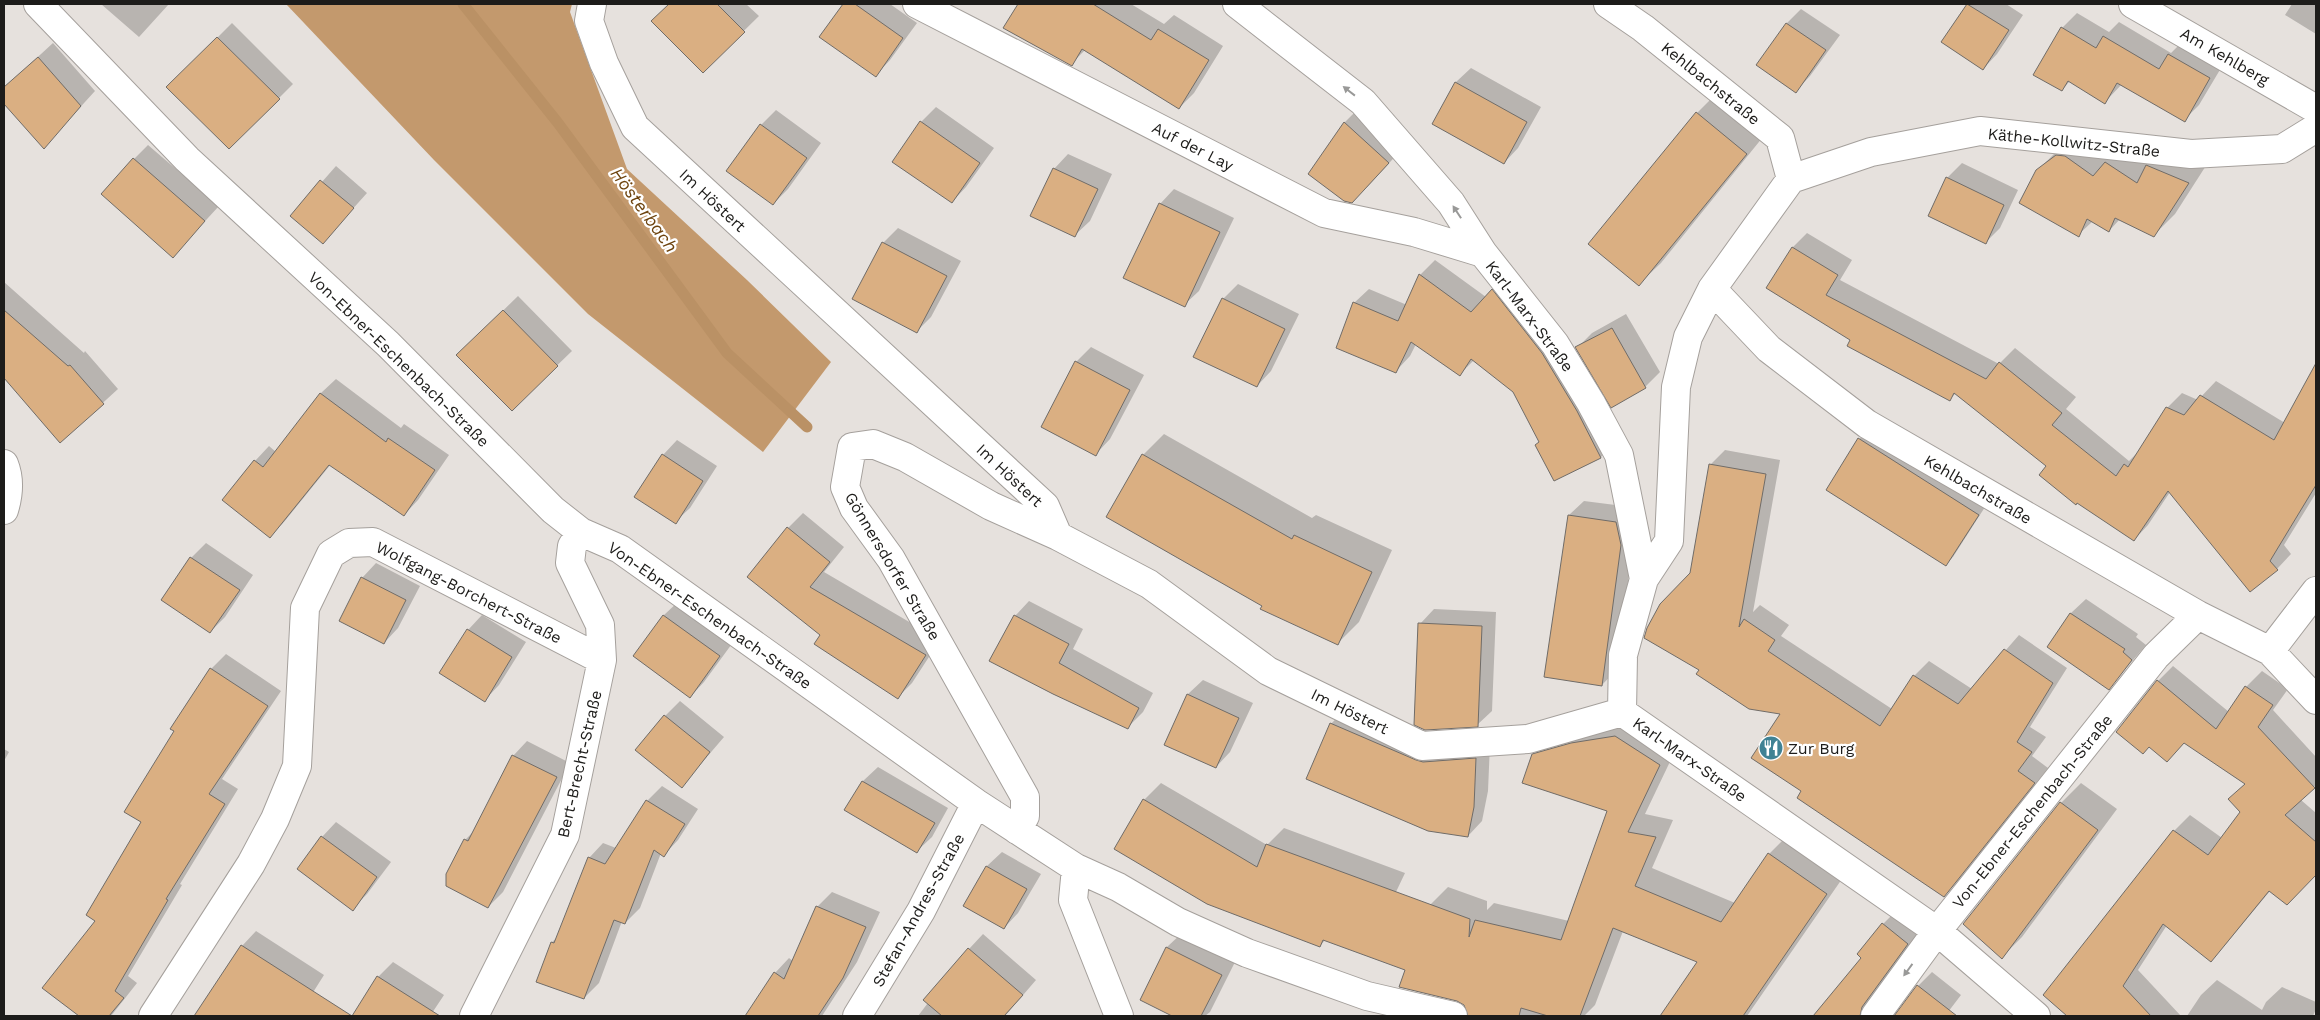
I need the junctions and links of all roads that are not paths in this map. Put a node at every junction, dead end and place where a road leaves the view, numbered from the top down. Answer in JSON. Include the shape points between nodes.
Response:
{"nodes":[{"id":1,"x":38,"y":4,"type":"edge"},
{"id":2,"x":592,"y":4,"type":"edge"},
{"id":3,"x":917,"y":4,"type":"edge"},
{"id":4,"x":1237,"y":4,"type":"edge"},
{"id":5,"x":1608,"y":4,"type":"edge"},
{"id":6,"x":2133,"y":4,"type":"edge"},
{"id":7,"x":2316,"y":109,"type":"edge"},
{"id":8,"x":2316,"y":128,"type":"edge"},
{"id":9,"x":1792,"y":179,"type":"junction"},
{"id":10,"x":1483,"y":253,"type":"junction"},
{"id":11,"x":1712,"y":289,"type":"junction"},
{"id":12,"x":4,"y":464,"type":"edge"},
{"id":13,"x":4,"y":510,"type":"edge"},
{"id":14,"x":582,"y":532,"type":"junction"},
{"id":15,"x":1058,"y":536,"type":"junction"},
{"id":16,"x":1644,"y":579,"type":"junction"},
{"id":17,"x":2316,"y":591,"type":"edge"},
{"id":18,"x":2198,"y":615,"type":"junction"},
{"id":19,"x":2270,"y":651,"type":"junction"},
{"id":20,"x":602,"y":660,"type":"junction"},
{"id":21,"x":2316,"y":700,"type":"edge"},
{"id":22,"x":1622,"y":712,"type":"junction"},
{"id":23,"x":976,"y":802,"type":"junction"},
{"id":24,"x":1017,"y":830,"type":"junction"},
{"id":25,"x":1076,"y":868,"type":"junction"},
{"id":26,"x":1937,"y":931,"type":"junction"},
{"id":27,"x":1362,"y":1006,"type":"edge"},
{"id":28,"x":153,"y":1016,"type":"edge"},
{"id":29,"x":474,"y":1016,"type":"edge"},
{"id":30,"x":857,"y":1016,"type":"edge"},
{"id":31,"x":1119,"y":1016,"type":"edge"},
{"id":32,"x":1453,"y":1016,"type":"edge"},
{"id":33,"x":1875,"y":1016,"type":"edge"},
{"id":34,"x":2036,"y":1016,"type":"edge"}],
"edges":[{"from":1,"to":14,"type":"street","name":"Von-Ebner-Eschenbach-Straße","via":[[187,159],[388,344],[553,510]]},
{"from":2,"to":15,"type":"street","name":"Im Höstert","via":[[589,21],[604,63],[635,127],[1044,506]]},
{"from":3,"to":10,"type":"street","name":"Auf der Lay","via":[[1324,213],[1414,232]]},
{"from":10,"to":4,"type":"street","name":"Karl-Marx-Straße","one_way":true,"via":[[1451,203],[1362,102]]},
{"from":5,"to":9,"type":"street","name":"Kehlbachstraße","via":[[1643,28],[1780,138]]},
{"from":6,"to":7,"type":"street","name":"Am Kehlberg"},
{"from":8,"to":9,"type":"street","name":"Käthe-Kollwitz-Straße","via":[[2282,149],[2191,154],[1980,131],[1871,152]]},
{"from":9,"to":11,"type":"street"},
{"from":10,"to":16,"type":"street","name":"Karl-Marx-Straße","via":[[1555,344],[1618,455]]},
{"from":11,"to":16,"type":"street","via":[[1688,337],[1676,387],[1669,541]]},
{"from":11,"to":18,"type":"street","name":"Kehlbachstraße","via":[[1769,349],[1867,424]]},
{"from":12,"to":13,"type":"street","via":[[8,496]]},
{"from":14,"to":20,"type":"street","name":"Bert-Brecht-Straße","via":[[572,546],[570,563],[600,625]]},
{"from":14,"to":23,"type":"street","name":"Von-Ebner-Eschenbach-Straße","via":[[620,549]]},
{"from":15,"to":22,"type":"street","name":"Im Höstert","via":[[1149,584],[1268,671],[1422,746],[1528,740]]},
{"from":15,"to":24,"type":"street","name":"Gönnersdorfer Straße","via":[[991,506],[905,457],[873,444],[852,447],[845,487],[854,508],[891,559],[1025,797],[1025,816]]},
{"from":16,"to":22,"type":"street","name":"Karl-Marx-Straße","via":[[1623,654]]},
{"from":17,"to":19,"type":"street"},
{"from":18,"to":19,"type":"street","name":"Kehlbachstraße"},
{"from":18,"to":26,"type":"street","name":"Von-Ebner-Eschenbach-Straße","via":[[2156,656]]},
{"from":19,"to":21,"type":"street"},
{"from":20,"to":28,"type":"street","name":"Wolfgang-Borchert-Straße","via":[[373,542],[349,543],[331,554],[305,608],[297,766],[275,819],[251,864]]},
{"from":20,"to":29,"type":"street","name":"Bert-Brecht-Straße","via":[[565,835]]},
{"from":22,"to":26,"type":"street","name":"Karl-Marx-Straße"},
{"from":23,"to":24,"type":"street","name":"Von-Ebner-Eschenbach-Straße"},
{"from":23,"to":30,"type":"street","name":"Stefan-Andres-Straße","via":[[921,911]]},
{"from":24,"to":25,"type":"street","name":"Von-Ebner-Eschenbach-Straße"},
{"from":25,"to":27,"type":"street","name":"Von-Ebner-Eschenbach-Straße","via":[[1178,922]]},
{"from":25,"to":31,"type":"street","via":[[1073,900]]},
{"from":26,"to":33,"type":"street","name":"Von-Ebner-Eschenbach-Straße","one_way":true},
{"from":26,"to":34,"type":"street","name":"Karl-Marx-Straße"},
{"from":27,"to":32,"type":"street","name":"Von-Ebner-Eschenbach-Straße"}]}
